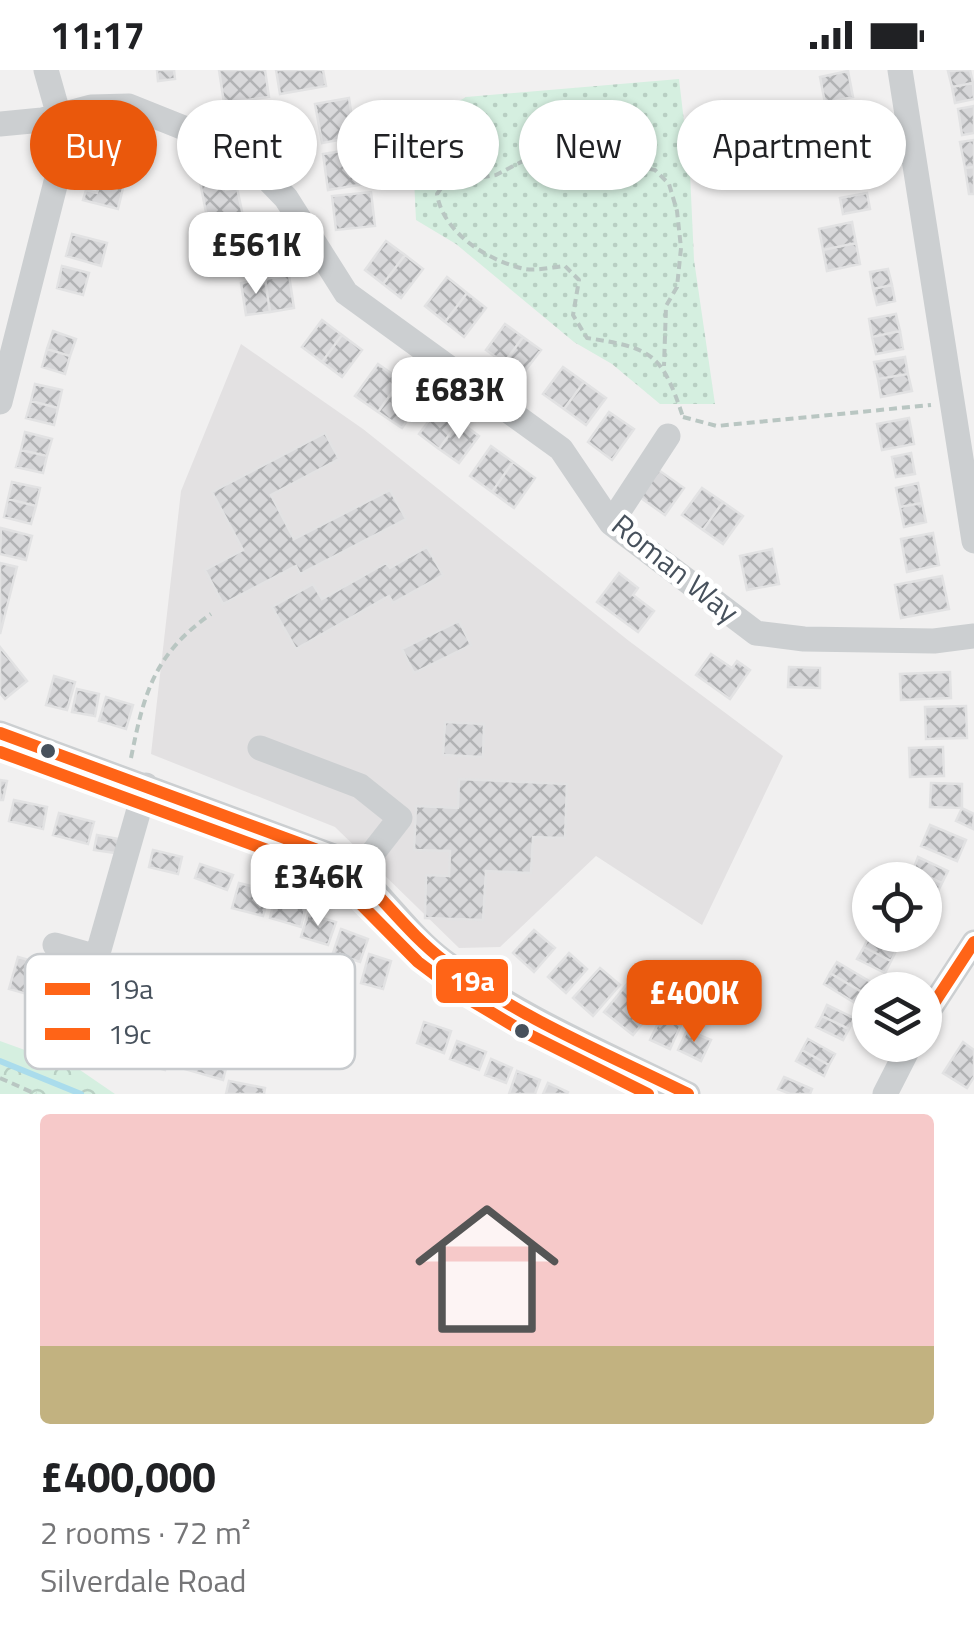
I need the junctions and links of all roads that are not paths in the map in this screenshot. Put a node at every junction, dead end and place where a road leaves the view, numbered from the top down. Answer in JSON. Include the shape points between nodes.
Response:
{"nodes":[{"id":1,"x":46,"y":70,"type":"edge"},
{"id":2,"x":900,"y":70,"type":"edge"},
{"id":3,"x":54,"y":100,"type":"edge"},
{"id":4,"x":157,"y":115,"type":"edge"},
{"id":5,"x":30,"y":120,"type":"edge"},
{"id":6,"x":0,"y":124,"type":"edge"},
{"id":7,"x":54,"y":190,"type":"edge"},
{"id":8,"x":0,"y":402,"type":"edge"},
{"id":9,"x":668,"y":436,"type":"dead end"},
{"id":10,"x":611,"y":522,"type":"junction"},
{"id":11,"x":974,"y":541,"type":"edge"},
{"id":12,"x":974,"y":636,"type":"edge"},
{"id":13,"x":0,"y":733,"type":"edge"},
{"id":14,"x":260,"y":748,"type":"dead end"},
{"id":15,"x":137,"y":782,"type":"junction"},
{"id":16,"x":358,"y":872,"type":"junction"},
{"id":17,"x":974,"y":942,"type":"edge"},
{"id":18,"x":55,"y":945,"type":"dead end"},
{"id":19,"x":86,"y":954,"type":"edge"},
{"id":20,"x":98,"y":954,"type":"edge"},
{"id":21,"x":942,"y":991,"type":"edge"},
{"id":22,"x":901,"y":1062,"type":"edge"},
{"id":23,"x":688,"y":1094,"type":"edge"},
{"id":24,"x":885,"y":1094,"type":"edge"}],
"edges":[{"from":1,"to":3,"type":"street"},
{"from":2,"to":11,"type":"street"},
{"from":4,"to":10,"type":"street","name":"Roman Way","via":[[257,168],[286,198],[346,294],[561,448]]},
{"from":5,"to":6,"type":"street","name":"Roman Way"},
{"from":7,"to":8,"type":"street"},
{"from":9,"to":10,"type":"street"},
{"from":10,"to":12,"type":"street","name":"Roman Way","via":[[756,633],[934,641]]},
{"from":13,"to":15,"type":"street"},
{"from":14,"to":16,"type":"street","via":[[360,786],[400,818]]},
{"from":15,"to":16,"type":"street","via":[[339,858]]},
{"from":15,"to":20,"type":"street"},
{"from":16,"to":23,"type":"street","via":[[432,964]]},
{"from":17,"to":21,"type":"street"},
{"from":18,"to":19,"type":"street"},
{"from":22,"to":24,"type":"street"}]}
